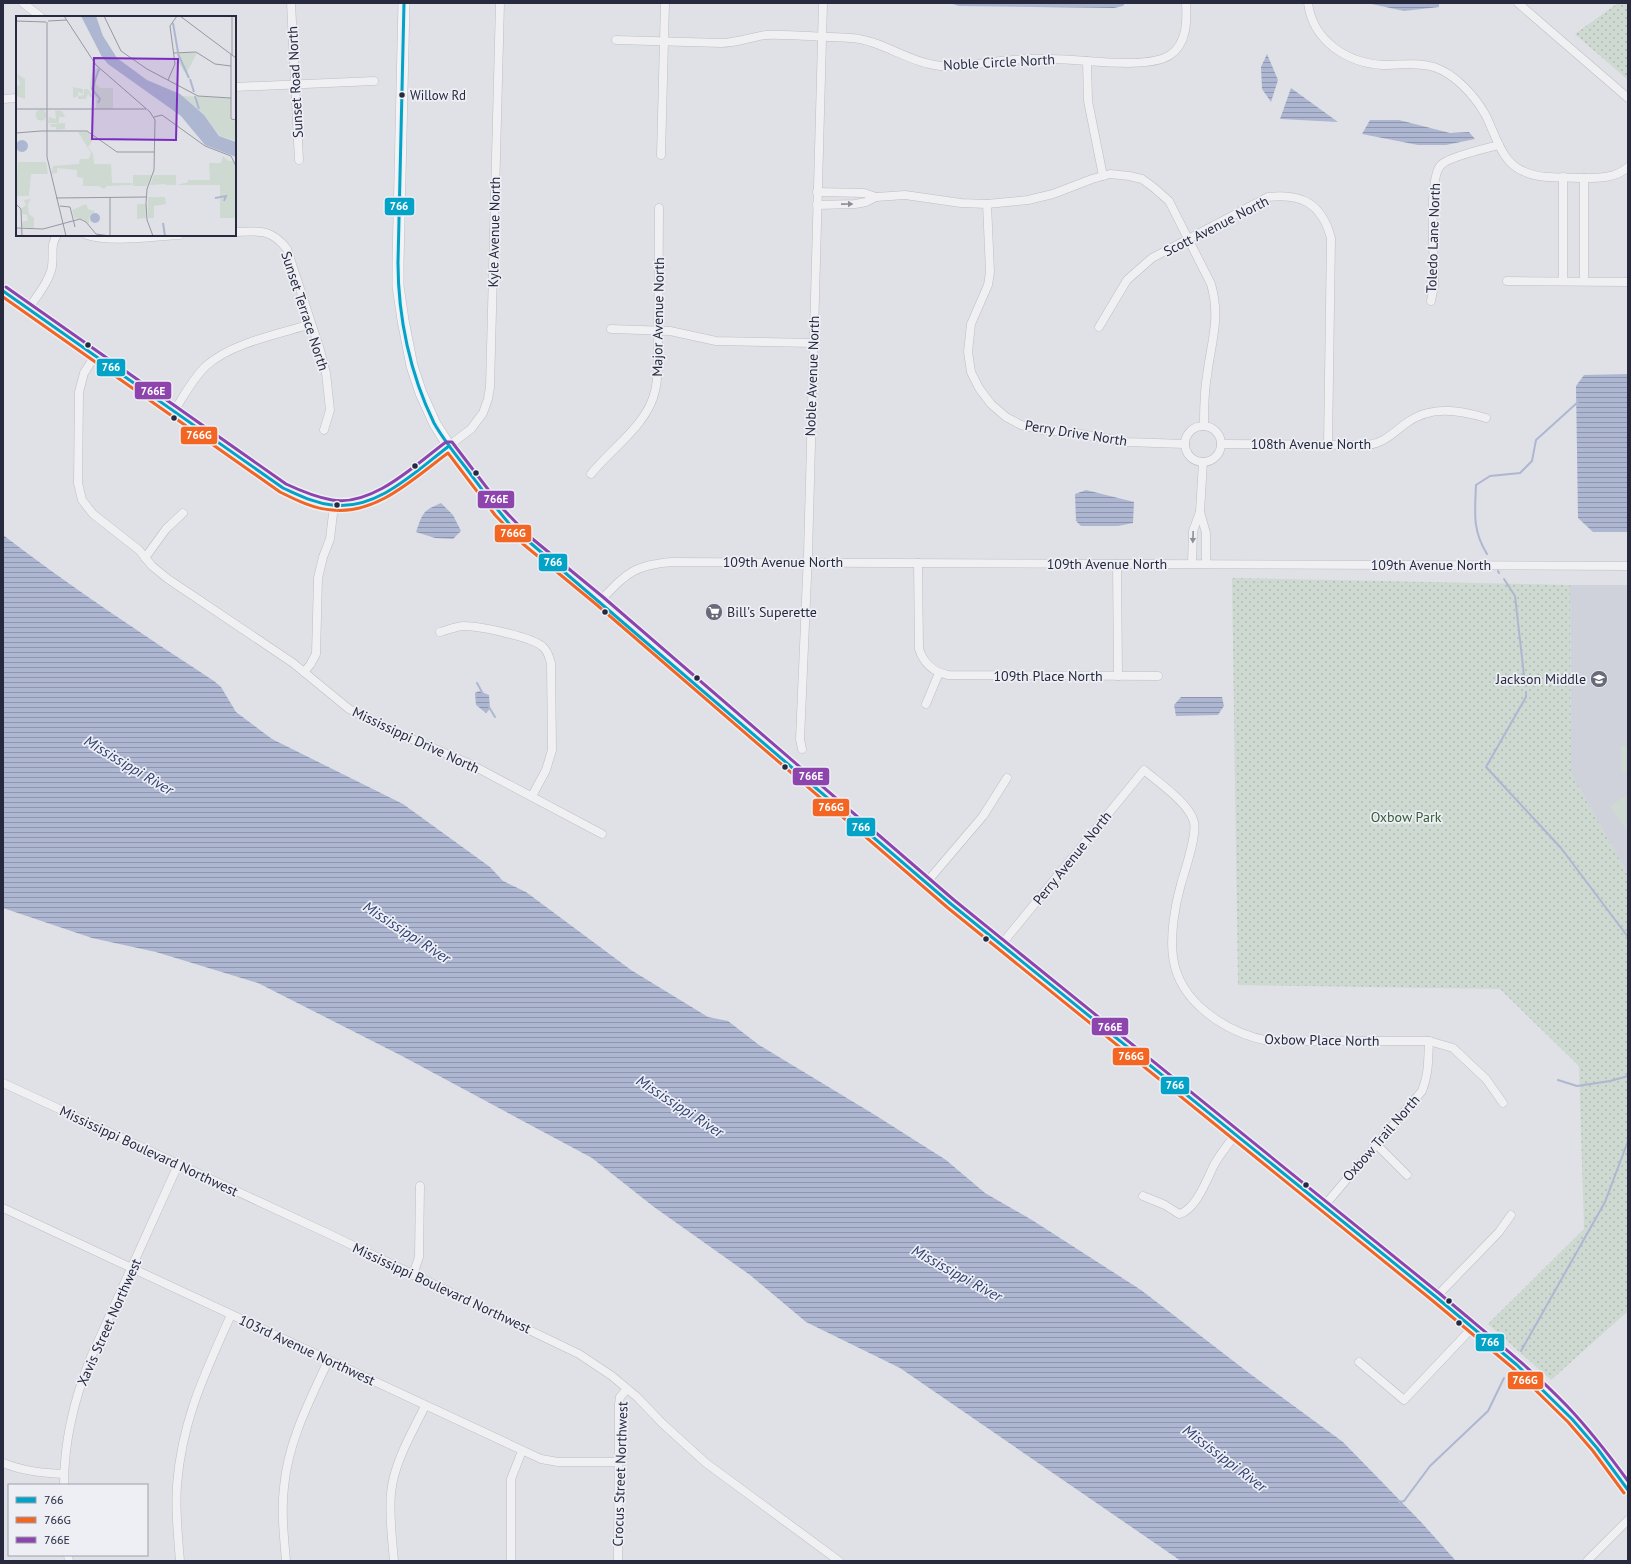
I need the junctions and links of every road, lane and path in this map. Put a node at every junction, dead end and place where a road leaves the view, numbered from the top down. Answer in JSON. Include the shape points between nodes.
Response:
{"nodes":[{"id":1,"x":23,"y":3,"type":"edge"},
{"id":2,"x":291,"y":3,"type":"edge"},
{"id":3,"x":404,"y":3,"type":"edge"},
{"id":4,"x":500,"y":3,"type":"edge"},
{"id":5,"x":665,"y":3,"type":"edge"},
{"id":6,"x":823,"y":3,"type":"edge"},
{"id":7,"x":1186,"y":3,"type":"edge"},
{"id":8,"x":1308,"y":3,"type":"edge"},
{"id":9,"x":1524,"y":5,"type":"edge"},
{"id":10,"x":40,"y":16,"type":"edge"},
{"id":11,"x":822,"y":37,"type":"junction"},
{"id":12,"x":616,"y":40,"type":"dead end"},
{"id":13,"x":664,"y":41,"type":"junction"},
{"id":14,"x":1087,"y":61,"type":"junction"},
{"id":15,"x":374,"y":81,"type":"dead end"},
{"id":16,"x":295,"y":84,"type":"junction"},
{"id":17,"x":236,"y":87,"type":"edge"},
{"id":18,"x":16,"y":98,"type":"edge"},
{"id":19,"x":1628,"y":98,"type":"edge"},
{"id":20,"x":3,"y":99,"type":"edge"},
{"id":21,"x":1498,"y":145,"type":"junction"},
{"id":22,"x":661,"y":155,"type":"dead end"},
{"id":23,"x":299,"y":160,"type":"dead end"},
{"id":24,"x":1628,"y":167,"type":"edge"},
{"id":25,"x":1103,"y":176,"type":"junction"},
{"id":26,"x":1563,"y":177,"type":"junction"},
{"id":27,"x":1584,"y":178,"type":"junction"},
{"id":28,"x":817,"y":192,"type":"junction"},
{"id":29,"x":876,"y":197,"type":"junction"},
{"id":30,"x":988,"y":204,"type":"junction"},
{"id":31,"x":817,"y":205,"type":"junction"},
{"id":32,"x":659,"y":208,"type":"dead end"},
{"id":33,"x":236,"y":232,"type":"edge"},
{"id":34,"x":56,"y":236,"type":"edge"},
{"id":35,"x":90,"y":236,"type":"edge"},
{"id":36,"x":162,"y":236,"type":"edge"},
{"id":37,"x":1188,"y":239,"type":"junction"},
{"id":38,"x":1507,"y":281,"type":"dead end"},
{"id":39,"x":1563,"y":281,"type":"junction"},
{"id":40,"x":1584,"y":281,"type":"junction"},
{"id":41,"x":1628,"y":282,"type":"edge"},
{"id":42,"x":3,"y":291,"type":"edge"},
{"id":43,"x":1431,"y":301,"type":"dead end"},
{"id":44,"x":28,"y":309,"type":"junction"},
{"id":45,"x":311,"y":324,"type":"junction"},
{"id":46,"x":1099,"y":327,"type":"dead end"},
{"id":47,"x":611,"y":329,"type":"dead end"},
{"id":48,"x":658,"y":330,"type":"junction"},
{"id":49,"x":813,"y":344,"type":"junction"},
{"id":50,"x":95,"y":356,"type":"junction"},
{"id":51,"x":174,"y":411,"type":"junction"},
{"id":52,"x":1486,"y":418,"type":"dead end"},
{"id":53,"x":1204,"y":426,"type":"junction"},
{"id":54,"x":324,"y":430,"type":"dead end"},
{"id":55,"x":1185,"y":444,"type":"junction"},
{"id":56,"x":1221,"y":444,"type":"junction"},
{"id":57,"x":1328,"y":445,"type":"junction"},
{"id":58,"x":449,"y":446,"type":"junction"},
{"id":59,"x":1203,"y":462,"type":"junction"},
{"id":60,"x":591,"y":474,"type":"dead end"},
{"id":61,"x":334,"y":506,"type":"junction"},
{"id":62,"x":1200,"y":512,"type":"junction"},
{"id":63,"x":183,"y":513,"type":"dead end"},
{"id":64,"x":145,"y":558,"type":"junction"},
{"id":65,"x":807,"y":562,"type":"junction"},
{"id":66,"x":918,"y":563,"type":"junction"},
{"id":67,"x":1117,"y":564,"type":"junction"},
{"id":68,"x":1192,"y":564,"type":"junction"},
{"id":69,"x":1206,"y":564,"type":"junction"},
{"id":70,"x":1628,"y":566,"type":"edge"},
{"id":71,"x":600,"y":601,"type":"junction"},
{"id":72,"x":440,"y":632,"type":"dead end"},
{"id":73,"x":304,"y":672,"type":"junction"},
{"id":74,"x":939,"y":673,"type":"junction"},
{"id":75,"x":1118,"y":676,"type":"junction"},
{"id":76,"x":1158,"y":676,"type":"dead end"},
{"id":77,"x":926,"y":704,"type":"dead end"},
{"id":78,"x":802,"y":749,"type":"dead end"},
{"id":79,"x":1144,"y":770,"type":"joint"},
{"id":80,"x":1007,"y":778,"type":"dead end"},
{"id":81,"x":532,"y":796,"type":"junction"},
{"id":82,"x":602,"y":834,"type":"dead end"},
{"id":83,"x":926,"y":883,"type":"junction"},
{"id":84,"x":1001,"y":945,"type":"junction"},
{"id":85,"x":1429,"y":1041,"type":"junction"},
{"id":86,"x":3,"y":1083,"type":"edge"},
{"id":87,"x":1503,"y":1103,"type":"dead end"},
{"id":88,"x":1235,"y":1135,"type":"junction"},
{"id":89,"x":1376,"y":1144,"type":"junction"},
{"id":90,"x":178,"y":1165,"type":"junction"},
{"id":91,"x":1407,"y":1175,"type":"dead end"},
{"id":92,"x":420,"y":1186,"type":"dead end"},
{"id":93,"x":1143,"y":1196,"type":"dead end"},
{"id":94,"x":1324,"y":1206,"type":"junction"},
{"id":95,"x":3,"y":1208,"type":"edge"},
{"id":96,"x":1511,"y":1215,"type":"dead end"},
{"id":97,"x":132,"y":1268,"type":"junction"},
{"id":98,"x":413,"y":1275,"type":"junction"},
{"id":99,"x":1436,"y":1297,"type":"junction"},
{"id":100,"x":231,"y":1315,"type":"junction"},
{"id":101,"x":1472,"y":1328,"type":"junction"},
{"id":102,"x":328,"y":1361,"type":"junction"},
{"id":103,"x":1359,"y":1362,"type":"dead end"},
{"id":104,"x":627,"y":1389,"type":"junction"},
{"id":105,"x":425,"y":1406,"type":"junction"},
{"id":106,"x":522,"y":1451,"type":"junction"},
{"id":107,"x":618,"y":1462,"type":"junction"},
{"id":108,"x":3,"y":1463,"type":"edge"},
{"id":109,"x":64,"y":1474,"type":"junction"},
{"id":110,"x":64,"y":1484,"type":"edge"},
{"id":111,"x":1628,"y":1490,"type":"edge"},
{"id":112,"x":1628,"y":1520,"type":"edge"},
{"id":113,"x":180,"y":1561,"type":"edge"},
{"id":114,"x":286,"y":1561,"type":"edge"},
{"id":115,"x":394,"y":1561,"type":"edge"},
{"id":116,"x":511,"y":1561,"type":"edge"},
{"id":117,"x":618,"y":1561,"type":"edge"},
{"id":118,"x":839,"y":1561,"type":"edge"},
{"id":119,"x":1587,"y":1561,"type":"edge"}],
"edges":[{"from":1,"to":10,"type":"street"},
{"from":2,"to":16,"type":"street","name":"Sunset Road North"},
{"from":3,"to":58,"type":"main road","via":[[398,286],[416,378],[430,414]]},
{"from":4,"to":58,"type":"street","name":"Kyle Avenue North","via":[[490,387],[483,413],[477,423]]},
{"from":5,"to":13,"type":"street"},
{"from":6,"to":11,"type":"street","name":"Noble Avenue North"},
{"from":7,"to":14,"type":"street","name":"Noble Circle North","via":[[1186,27],[1183,38],[1178,49],[1170,55],[1158,62]]},
{"from":8,"to":21,"type":"street","via":[[1315,27],[1341,54],[1359,62],[1420,65],[1446,72],[1472,96],[1484,113]]},
{"from":9,"to":19,"type":"street"},
{"from":11,"to":13,"type":"street","name":"Noble Circle North","via":[[766,35],[733,43]]},
{"from":11,"to":14,"type":"street","name":"Noble Circle North","via":[[866,40],[911,59],[947,67],[1011,60]]},
{"from":11,"to":28,"type":"street","name":"Noble Avenue North"},
{"from":12,"to":13,"type":"street","name":"Noble Circle North"},
{"from":13,"to":22,"type":"street"},
{"from":14,"to":25,"type":"street","via":[[1088,101]]},
{"from":15,"to":16,"type":"street"},
{"from":16,"to":17,"type":"street"},
{"from":16,"to":23,"type":"street","name":"Sunset Road North"},
{"from":18,"to":20,"type":"street"},
{"from":21,"to":26,"type":"street","via":[[1512,164],[1525,172]]},
{"from":21,"to":43,"type":"street","name":"Toledo Lane North","via":[[1450,159],[1441,165],[1435,175],[1434,287]]},
{"from":24,"to":27,"type":"street","via":[[1614,176]]},
{"from":25,"to":30,"type":"street","via":[[1053,194],[1028,200]]},
{"from":25,"to":37,"type":"street","via":[[1129,176],[1142,179],[1153,187],[1169,201]]},
{"from":26,"to":27,"type":"street"},
{"from":26,"to":39,"type":"street"},
{"from":27,"to":40,"type":"street"},
{"from":28,"to":29,"type":"street","via":[[864,193]]},
{"from":28,"to":31,"type":"street","name":"Noble Avenue North"},
{"from":29,"to":30,"type":"street","via":[[905,195]]},
{"from":31,"to":29,"type":"street","one_way":true,"via":[[855,204]]},
{"from":30,"to":55,"type":"street","name":"Perry Drive North","via":[[990,272],[988,285],[971,324],[968,352],[971,372],[991,404],[1006,417],[1021,425],[1043,430],[1126,442]]},
{"from":31,"to":49,"type":"street","name":"Noble Avenue North"},
{"from":32,"to":48,"type":"street","name":"Major Avenue North"},
{"from":33,"to":45,"type":"street","name":"Sunset Terrace North","via":[[262,231],[281,241],[289,254]]},
{"from":34,"to":44,"type":"street","via":[[52,241],[53,261],[49,278]]},
{"from":35,"to":36,"type":"street","via":[[110,239]]},
{"from":37,"to":46,"type":"street","name":"Scott Avenue North","via":[[1152,258],[1138,269],[1127,280]]},
{"from":37,"to":53,"type":"street","via":[[1211,284],[1215,298],[1214,335],[1206,377]]},
{"from":37,"to":57,"type":"street","name":"Scott Avenue North","via":[[1268,197],[1280,195],[1295,196],[1309,202],[1325,220],[1331,238]]},
{"from":38,"to":39,"type":"street"},
{"from":39,"to":40,"type":"street"},
{"from":40,"to":41,"type":"street"},
{"from":42,"to":44,"type":"street","name":"Kyle Avenue North"},
{"from":44,"to":50,"type":"street","name":"Kyle Avenue North"},
{"from":45,"to":51,"type":"street","via":[[239,346],[216,358],[199,373]]},
{"from":45,"to":54,"type":"street","name":"Sunset Terrace North","via":[[320,350],[328,388],[330,410]]},
{"from":47,"to":48,"type":"street"},
{"from":48,"to":49,"type":"street","via":[[716,341]]},
{"from":48,"to":60,"type":"street","name":"Major Avenue North","via":[[658,369],[655,391],[647,411],[640,422]]},
{"from":49,"to":65,"type":"street","name":"Noble Avenue North"},
{"from":50,"to":51,"type":"street","name":"Kyle Avenue North"},
{"from":50,"to":64,"type":"street","name":"Mississippi Drive North","via":[[85,370],[79,386],[78,489],[90,511],[139,550]]},
{"from":51,"to":61,"type":"street","name":"Kyle Avenue North","via":[[283,488],[304,499]]},
{"from":52,"to":57,"type":"street","name":"108th Avenue North","via":[[1452,410],[1426,413],[1377,444]]},
{"from":53,"to":55,"type":"street","via":[[1193,429]]},
{"from":53,"to":56,"type":"street","via":[[1218,434]]},
{"from":55,"to":59,"type":"street","via":[[1189,454],[1197,461]]},
{"from":56,"to":57,"type":"street","name":"108th Avenue North"},
{"from":56,"to":59,"type":"street","via":[[1217,455]]},
{"from":58,"to":61,"type":"street","name":"Kyle Avenue North","via":[[376,499],[356,505]]},
{"from":58,"to":71,"type":"main road","via":[[513,528]]},
{"from":59,"to":62,"type":"street"},
{"from":61,"to":73,"type":"street","via":[[330,540],[318,578],[316,654]]},
{"from":62,"to":68,"type":"street","one_way":true,"via":[[1193,531]]},
{"from":62,"to":69,"type":"street","via":[[1206,533]]},
{"from":63,"to":64,"type":"street","via":[[166,529]]},
{"from":64,"to":73,"type":"street","name":"Mississippi Drive North","via":[[168,579]]},
{"from":65,"to":66,"type":"street","name":"109th Avenue North"},
{"from":65,"to":71,"type":"street","name":"109th Avenue North","via":[[654,564],[638,568],[627,575]]},
{"from":65,"to":78,"type":"street","name":"Noble Avenue North","via":[[800,739]]},
{"from":66,"to":67,"type":"street","name":"109th Avenue North"},
{"from":66,"to":74,"type":"street","via":[[920,649],[924,661]]},
{"from":67,"to":68,"type":"street","name":"109th Avenue North"},
{"from":67,"to":75,"type":"street"},
{"from":68,"to":69,"type":"street","name":"109th Avenue North"},
{"from":69,"to":70,"type":"street","name":"109th Avenue North"},
{"from":71,"to":83,"type":"main road"},
{"from":72,"to":81,"type":"street","via":[[464,626],[501,632],[542,646],[548,654],[551,663],[552,750],[546,770]]},
{"from":73,"to":81,"type":"street","name":"Mississippi Drive North","via":[[349,709],[470,764]]},
{"from":74,"to":75,"type":"street","name":"109th Place North"},
{"from":74,"to":77,"type":"street"},
{"from":75,"to":76,"type":"street","name":"109th Place North"},
{"from":79,"to":84,"type":"street","name":"Perry Avenue North"},
{"from":79,"to":85,"type":"street","name":"Oxbow Place North","via":[[1186,808],[1194,822],[1194,836],[1175,914],[1172,956],[1182,984],[1203,1008],[1230,1028],[1269,1041]]},
{"from":80,"to":83,"type":"street","via":[[983,816]]},
{"from":81,"to":82,"type":"street","name":"Mississippi Drive North"},
{"from":83,"to":84,"type":"main road"},
{"from":84,"to":88,"type":"main road"},
{"from":85,"to":87,"type":"street","name":"Oxbow Place North","via":[[1453,1048],[1486,1079]]},
{"from":85,"to":89,"type":"street","name":"Oxbow Trail North","via":[[1428,1070],[1422,1090]]},
{"from":86,"to":90,"type":"street","name":"Mississippi Boulevard Northwest"},
{"from":88,"to":93,"type":"street","via":[[1214,1165],[1200,1194],[1184,1213],[1179,1214]]},
{"from":88,"to":94,"type":"main road"},
{"from":89,"to":91,"type":"street"},
{"from":89,"to":94,"type":"street","name":"Oxbow Trail North"},
{"from":90,"to":97,"type":"street","name":"Xavis Street Northwest"},
{"from":90,"to":98,"type":"street","name":"Mississippi Boulevard Northwest"},
{"from":92,"to":98,"type":"street","via":[[419,1257]]},
{"from":94,"to":99,"type":"main road"},
{"from":95,"to":97,"type":"street","name":"103rd Avenue Northwest"},
{"from":96,"to":99,"type":"street","via":[[1499,1232]]},
{"from":97,"to":100,"type":"street","name":"103rd Avenue Northwest"},
{"from":97,"to":109,"type":"street","name":"Xavis Street Northwest","via":[[78,1390],[70,1423]]},
{"from":98,"to":104,"type":"street","name":"Mississippi Boulevard Northwest","via":[[579,1354]]},
{"from":99,"to":101,"type":"main road"},
{"from":100,"to":102,"type":"street","name":"103rd Avenue Northwest"},
{"from":100,"to":113,"type":"street","via":[[196,1394],[186,1428],[176,1486]]},
{"from":101,"to":103,"type":"street","via":[[1404,1400]]},
{"from":101,"to":111,"type":"main road","via":[[1563,1409]]},
{"from":102,"to":105,"type":"street","name":"103rd Avenue Northwest"},
{"from":102,"to":114,"type":"street","via":[[298,1429],[288,1462],[283,1505]]},
{"from":104,"to":107,"type":"street","name":"Crocus Street Northwest","via":[[620,1397],[619,1404]]},
{"from":104,"to":118,"type":"street","name":"Mississippi Boulevard Northwest","via":[[706,1463]]},
{"from":105,"to":106,"type":"street","name":"103rd Avenue Northwest"},
{"from":105,"to":115,"type":"street","via":[[396,1470],[392,1485],[390,1510]]},
{"from":106,"to":107,"type":"street","name":"103rd Avenue Northwest","via":[[550,1461]]},
{"from":106,"to":116,"type":"street","via":[[511,1479]]},
{"from":107,"to":117,"type":"street","name":"Crocus Street Northwest"},
{"from":108,"to":109,"type":"street","via":[[30,1471]]},
{"from":109,"to":110,"type":"street","name":"Xavis Street Northwest"},
{"from":112,"to":119,"type":"street"}]}
